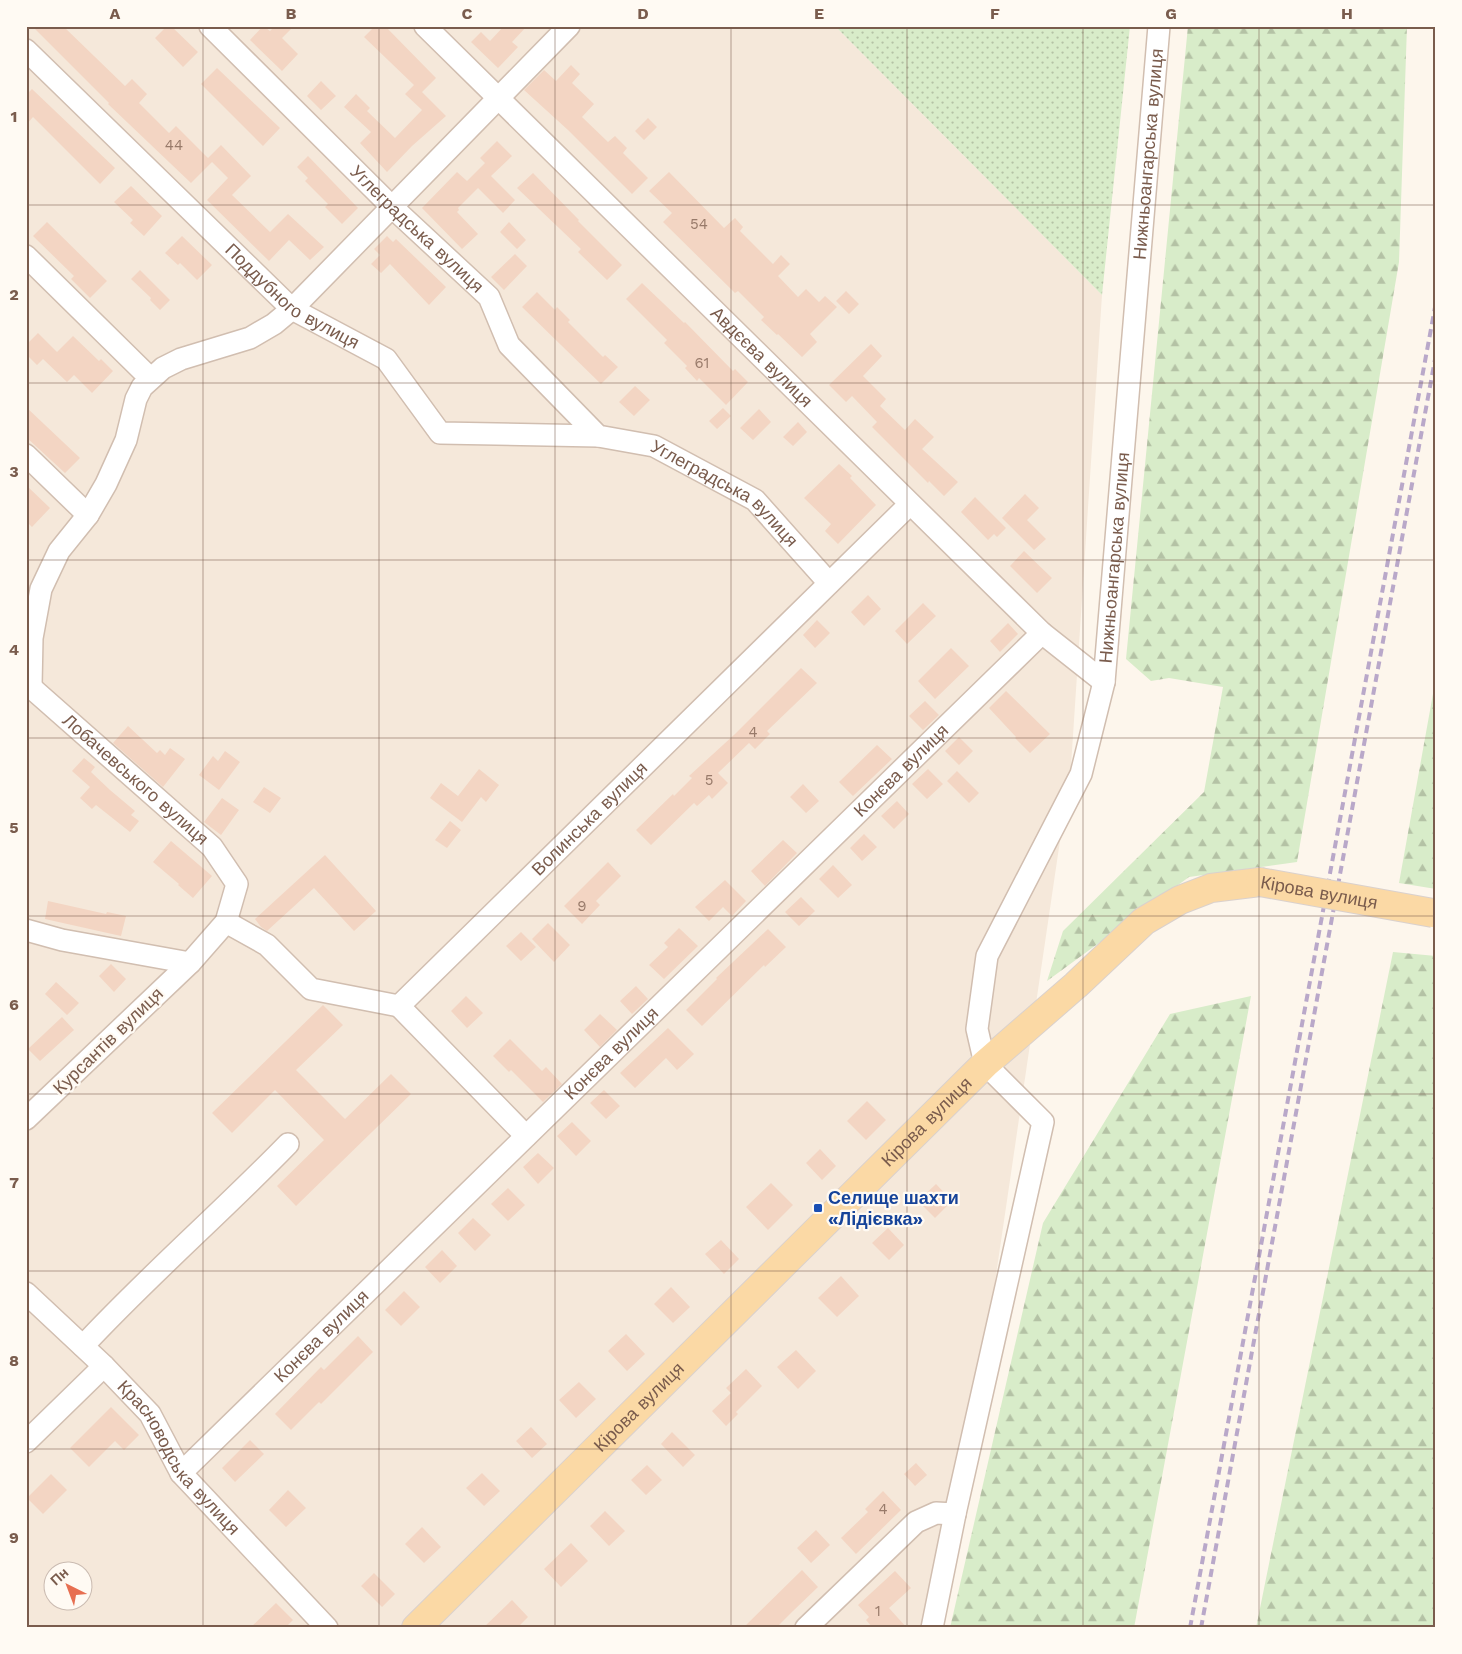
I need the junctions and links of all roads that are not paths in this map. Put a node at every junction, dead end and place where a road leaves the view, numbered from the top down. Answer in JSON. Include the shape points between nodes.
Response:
{"nodes":[{"id":1,"x":210,"y":26,"type":"edge"},
{"id":2,"x":425,"y":26,"type":"edge"},
{"id":3,"x":569,"y":26,"type":"edge"},
{"id":4,"x":1159,"y":26,"type":"edge"},
{"id":5,"x":26,"y":50,"type":"edge"},
{"id":6,"x":499,"y":98,"type":"junction"},
{"id":7,"x":392,"y":206,"type":"junction"},
{"id":8,"x":26,"y":256,"type":"edge"},
{"id":9,"x":292,"y":309,"type":"junction"},
{"id":10,"x":150,"y":378,"type":"junction"},
{"id":11,"x":598,"y":436,"type":"junction"},
{"id":12,"x":26,"y":455,"type":"edge"},
{"id":13,"x":910,"y":504,"type":"junction"},
{"id":14,"x":88,"y":515,"type":"junction"},
{"id":15,"x":829,"y":583,"type":"junction"},
{"id":16,"x":1042,"y":633,"type":"junction"},
{"id":17,"x":1104,"y":682,"type":"junction"},
{"id":18,"x":29,"y":689,"type":"edge"},
{"id":19,"x":237,"y":884,"type":"joint"},
{"id":20,"x":1434,"y":913,"type":"edge"},
{"id":21,"x":226,"y":922,"type":"junction"},
{"id":22,"x":26,"y":930,"type":"edge"},
{"id":23,"x":190,"y":963,"type":"junction"},
{"id":24,"x":399,"y":1006,"type":"junction"},
{"id":25,"x":985,"y":1064,"type":"junction"},
{"id":26,"x":26,"y":1119,"type":"edge"},
{"id":27,"x":526,"y":1136,"type":"junction"},
{"id":28,"x":288,"y":1144,"type":"dead end"},
{"id":29,"x":26,"y":1293,"type":"edge"},
{"id":30,"x":83,"y":1346,"type":"junction"},
{"id":31,"x":104,"y":1366,"type":"junction"},
{"id":32,"x":26,"y":1442,"type":"edge"},
{"id":33,"x":181,"y":1473,"type":"junction"},
{"id":34,"x":955,"y":1514,"type":"junction"},
{"id":35,"x":327,"y":1628,"type":"edge"},
{"id":36,"x":416,"y":1628,"type":"edge"},
{"id":37,"x":806,"y":1628,"type":"edge"},
{"id":38,"x":932,"y":1628,"type":"edge"}],
"edges":[{"from":1,"to":7,"type":"street","name":"Углеградська вулиця"},
{"from":2,"to":6,"type":"street","name":"Авдєєва вулиця"},
{"from":3,"to":6,"type":"street"},
{"from":4,"to":17,"type":"street","name":"Нижньоангарська вулиця"},
{"from":5,"to":9,"type":"street","name":"Поддубного вулиця"},
{"from":6,"to":7,"type":"street"},
{"from":6,"to":13,"type":"street","name":"Авдєєва вулиця"},
{"from":7,"to":9,"type":"street"},
{"from":7,"to":11,"type":"street","name":"Углеградська вулиця","via":[[489,297],[509,345]]},
{"from":8,"to":10,"type":"street"},
{"from":9,"to":10,"type":"street","via":[[250,338],[181,359]]},
{"from":9,"to":11,"type":"street","name":"Поддубного вулиця","via":[[386,359],[440,433]]},
{"from":10,"to":14,"type":"street","via":[[136,399],[126,440]]},
{"from":11,"to":15,"type":"street","name":"Углеградська вулиця","via":[[654,446],[755,500]]},
{"from":12,"to":14,"type":"street"},
{"from":13,"to":15,"type":"street","name":"Волинська вулиця"},
{"from":13,"to":16,"type":"street","name":"Авдєєва вулиця"},
{"from":14,"to":18,"type":"street","via":[[59,550],[41,589],[32,638]]},
{"from":15,"to":24,"type":"street","name":"Волинська вулиця"},
{"from":16,"to":17,"type":"street","name":"Авдєєва вулиця"},
{"from":16,"to":27,"type":"street","name":"Конєва вулиця"},
{"from":17,"to":25,"type":"street","name":"Нижньоангарська вулиця","via":[[1081,774],[987,956],[977,1028]]},
{"from":18,"to":19,"type":"street","name":"Лобачевського вулиця","via":[[212,847]]},
{"from":19,"to":21,"type":"street","name":"Курсантів вулиця"},
{"from":20,"to":25,"type":"main road","name":"Кірова вулиця","bridge":true,"via":[[1260,882],[1211,888],[1180,900],[1144,921]]},
{"from":21,"to":23,"type":"street","name":"Курсантів вулиця"},
{"from":21,"to":24,"type":"street","via":[[267,945],[311,989]]},
{"from":22,"to":23,"type":"street","via":[[62,940]]},
{"from":23,"to":26,"type":"street","name":"Курсантів вулиця"},
{"from":24,"to":27,"type":"street"},
{"from":25,"to":34,"type":"street","via":[[1042,1122]]},
{"from":25,"to":36,"type":"main road","name":"Кірова вулиця"},
{"from":27,"to":33,"type":"street","name":"Конєва вулиця"},
{"from":28,"to":30,"type":"street"},
{"from":29,"to":30,"type":"street","name":"Красноводська вулиця"},
{"from":30,"to":31,"type":"street","name":"Красноводська вулиця"},
{"from":31,"to":32,"type":"street"},
{"from":31,"to":33,"type":"street","name":"Красноводська вулиця","via":[[150,1414]]},
{"from":33,"to":35,"type":"street","name":"Красноводська вулиця"},
{"from":34,"to":37,"type":"street","via":[[936,1514],[916,1522]]},
{"from":34,"to":38,"type":"street"}]}
